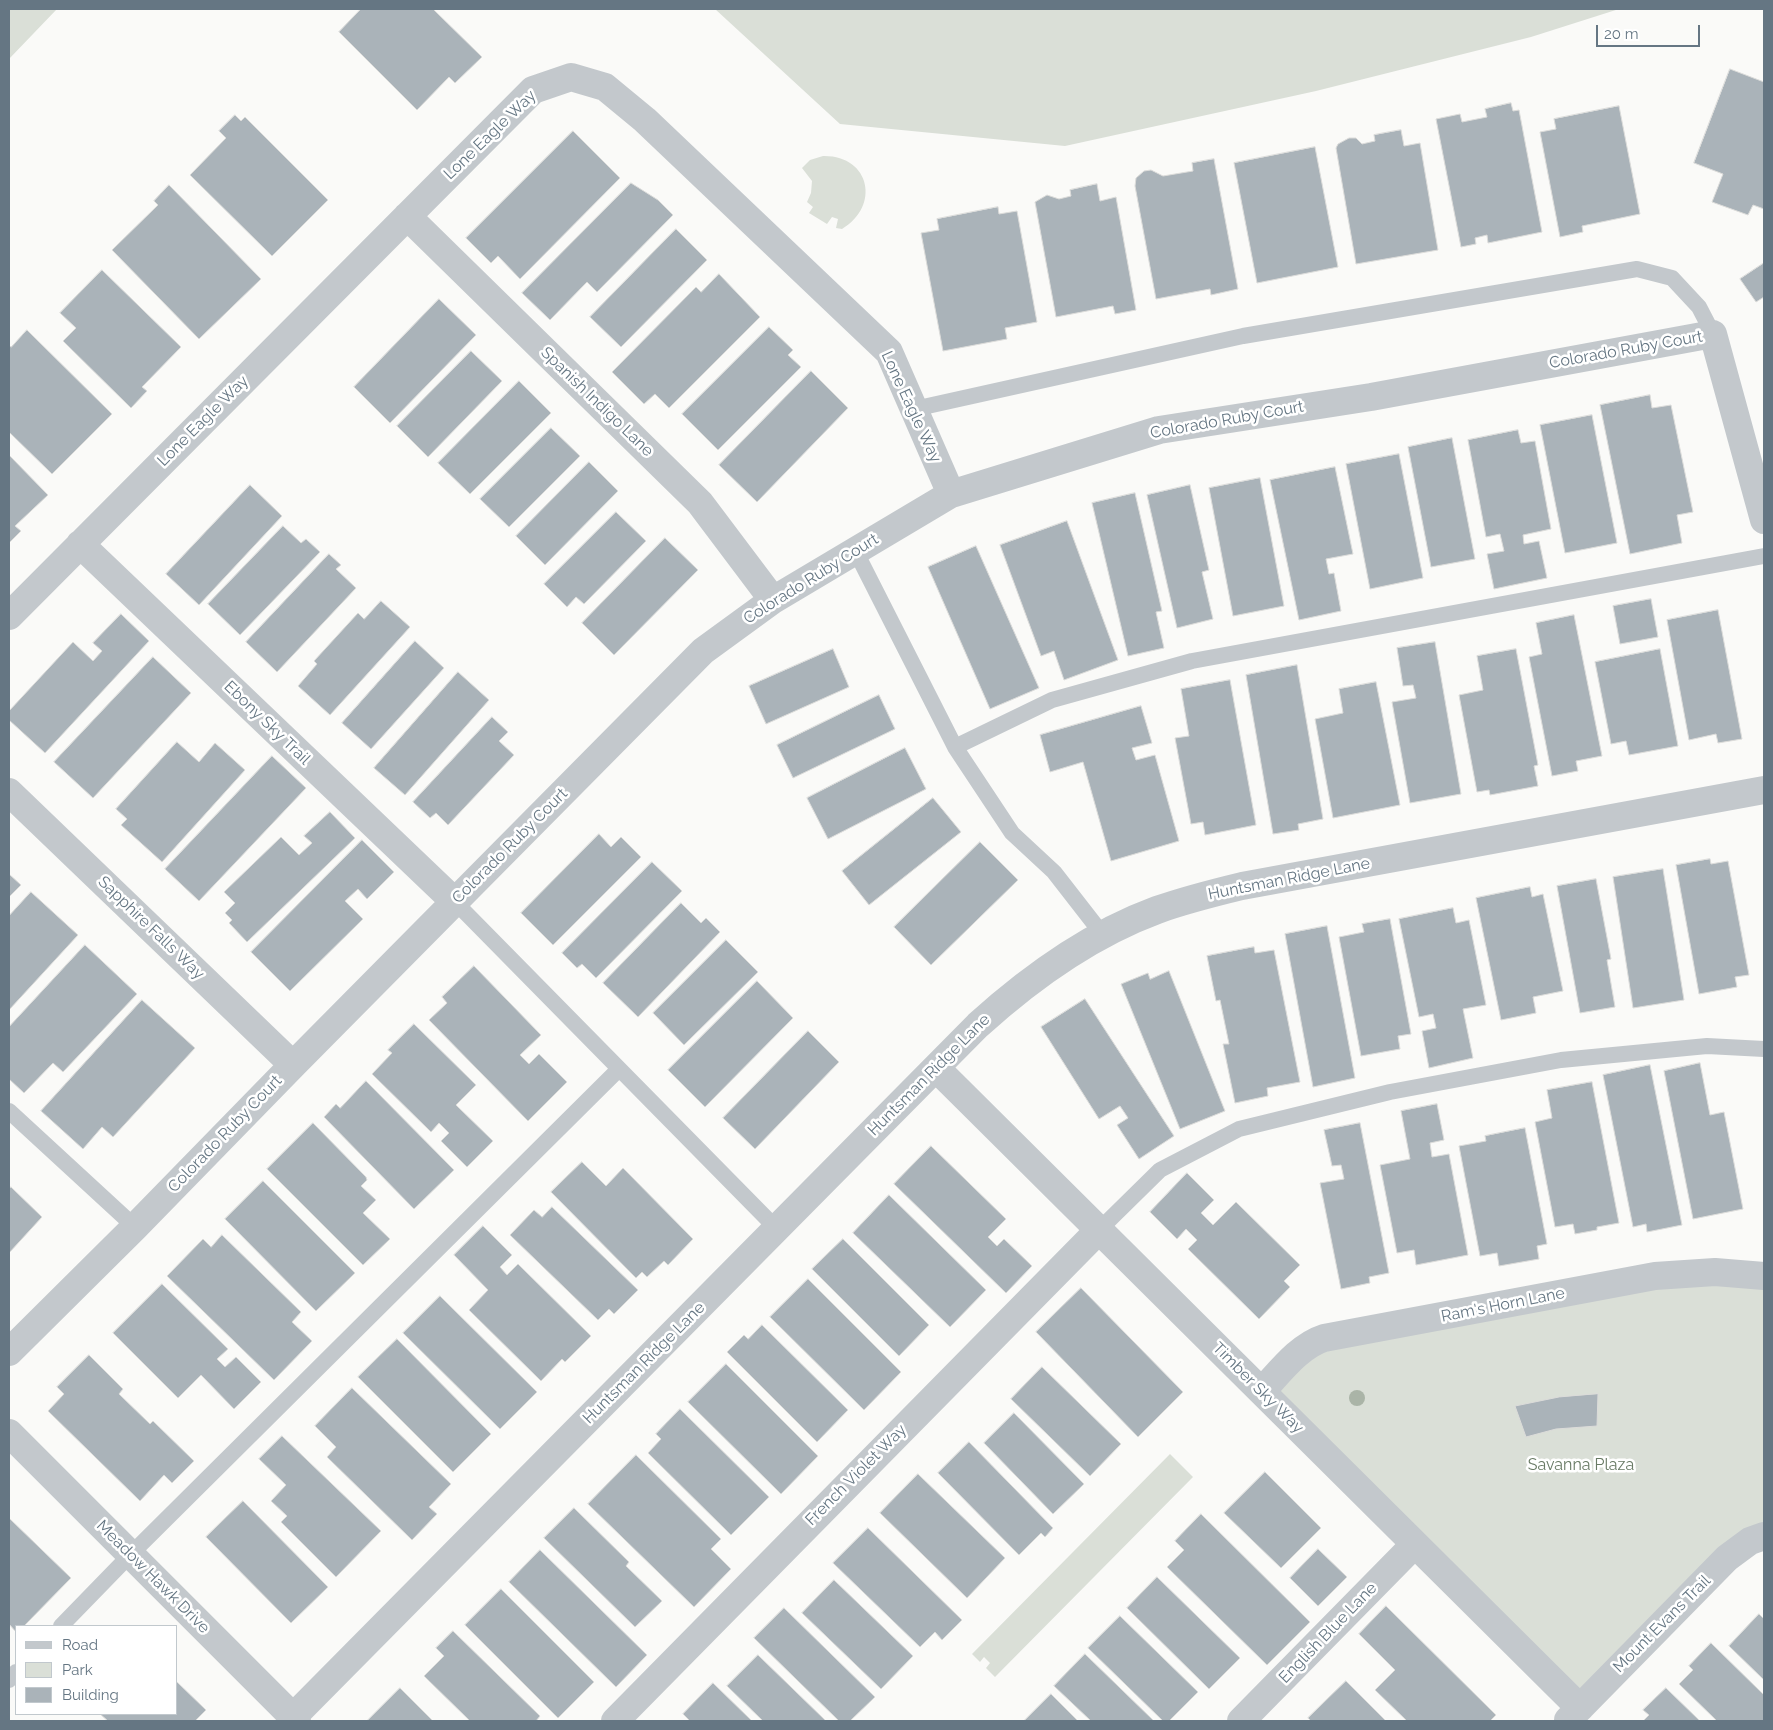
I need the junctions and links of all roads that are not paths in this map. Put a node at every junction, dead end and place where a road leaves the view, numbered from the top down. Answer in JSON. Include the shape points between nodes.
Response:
{"nodes":[{"id":1,"x":407,"y":216,"type":"junction"},
{"id":2,"x":1712,"y":334,"type":"junction"},
{"id":3,"x":914,"y":410,"type":"junction"},
{"id":4,"x":951,"y":494,"type":"junction"},
{"id":5,"x":1763,"y":507,"type":"edge"},
{"id":6,"x":80,"y":544,"type":"junction"},
{"id":7,"x":854,"y":550,"type":"junction"},
{"id":8,"x":1764,"y":556,"type":"edge"},
{"id":9,"x":773,"y":600,"type":"junction"},
{"id":10,"x":9,"y":616,"type":"edge"},
{"id":11,"x":955,"y":748,"type":"junction"},
{"id":12,"x":1764,"y":790,"type":"edge"},
{"id":13,"x":9,"y":792,"type":"edge"},
{"id":14,"x":454,"y":902,"type":"junction"},
{"id":15,"x":1103,"y":934,"type":"junction"},
{"id":16,"x":1764,"y":1049,"type":"edge"},
{"id":17,"x":293,"y":1065,"type":"junction"},
{"id":18,"x":936,"y":1068,"type":"junction"},
{"id":19,"x":619,"y":1069,"type":"junction"},
{"id":20,"x":9,"y":1111,"type":"edge"},
{"id":21,"x":135,"y":1227,"type":"junction"},
{"id":22,"x":777,"y":1229,"type":"junction"},
{"id":23,"x":1099,"y":1230,"type":"junction"},
{"id":24,"x":1764,"y":1276,"type":"edge"},
{"id":25,"x":9,"y":1352,"type":"edge"},
{"id":26,"x":1262,"y":1391,"type":"junction"},
{"id":27,"x":9,"y":1433,"type":"edge"},
{"id":28,"x":1764,"y":1536,"type":"edge"},
{"id":29,"x":1415,"y":1544,"type":"junction"},
{"id":30,"x":131,"y":1554,"type":"junction"},
{"id":31,"x":62,"y":1625,"type":"edge"},
{"id":32,"x":1573,"y":1714,"type":"edge"},
{"id":33,"x":295,"y":1719,"type":"edge"},
{"id":34,"x":614,"y":1721,"type":"edge"},
{"id":35,"x":1241,"y":1721,"type":"edge"}],
"edges":[{"from":1,"to":3,"type":"street","name":"Lone Eagle Way","via":[[533,90],[571,77],[605,87],[645,120],[889,352]]},
{"from":1,"to":6,"type":"street","name":"Lone Eagle Way"},
{"from":1,"to":9,"type":"street","name":"Spanish Indigo Lane","via":[[700,503]]},
{"from":2,"to":3,"type":"lane","via":[[1699,308],[1672,278],[1637,269],[1243,336]]},
{"from":2,"to":4,"type":"street","name":"Colorado Ruby Court","via":[[1371,397],[1159,430]]},
{"from":2,"to":5,"type":"street","name":"Colorado Ruby Court"},
{"from":3,"to":4,"type":"street","name":"Lone Eagle Way"},
{"from":4,"to":7,"type":"street","name":"Colorado Ruby Court"},
{"from":6,"to":10,"type":"street","name":"Lone Eagle Way"},
{"from":6,"to":14,"type":"street","name":"Ebony Sky Trail"},
{"from":7,"to":9,"type":"street","name":"Colorado Ruby Court"},
{"from":7,"to":11,"type":"lane"},
{"from":8,"to":11,"type":"lane","via":[[1192,661],[1052,700]]},
{"from":9,"to":14,"type":"street","name":"Colorado Ruby Court","via":[[703,651]]},
{"from":11,"to":15,"type":"lane","via":[[1012,833],[1054,872]]},
{"from":12,"to":15,"type":"street","name":"Huntsman Ridge Lane","via":[[1242,886],[1156,910]]},
{"from":13,"to":17,"type":"street","name":"Sapphire Falls Way"},
{"from":14,"to":17,"type":"street","name":"Colorado Ruby Court"},
{"from":14,"to":19,"type":"lane"},
{"from":15,"to":18,"type":"street","name":"Huntsman Ridge Lane","via":[[1009,996]]},
{"from":16,"to":23,"type":"lane","via":[[1707,1046],[1561,1060],[1390,1092],[1239,1129],[1160,1170]]},
{"from":17,"to":21,"type":"street","name":"Colorado Ruby Court"},
{"from":18,"to":22,"type":"street","name":"Huntsman Ridge Lane"},
{"from":18,"to":23,"type":"street","name":"Timber Sky Way"},
{"from":19,"to":22,"type":"lane"},
{"from":19,"to":30,"type":"lane"},
{"from":20,"to":21,"type":"lane"},
{"from":21,"to":25,"type":"street","name":"Colorado Ruby Court"},
{"from":22,"to":33,"type":"street","name":"Huntsman Ridge Lane"},
{"from":23,"to":26,"type":"street","name":"Timber Sky Way"},
{"from":23,"to":34,"type":"street","name":"French Violet Way"},
{"from":24,"to":26,"type":"street","name":"Ram's Horn Lane","via":[[1715,1272],[1655,1276],[1324,1338],[1300,1352]]},
{"from":26,"to":29,"type":"street","name":"Timber Sky Way"},
{"from":27,"to":30,"type":"street","name":"Meadow Hawk Drive"},
{"from":28,"to":32,"type":"street","name":"Mount Evans Trail","via":[[1750,1541],[1727,1558]]},
{"from":29,"to":32,"type":"street","name":"Timber Sky Way"},
{"from":29,"to":35,"type":"street","name":"English Blue Lane"},
{"from":30,"to":31,"type":"lane"},
{"from":30,"to":33,"type":"street","name":"Meadow Hawk Drive"}]}
